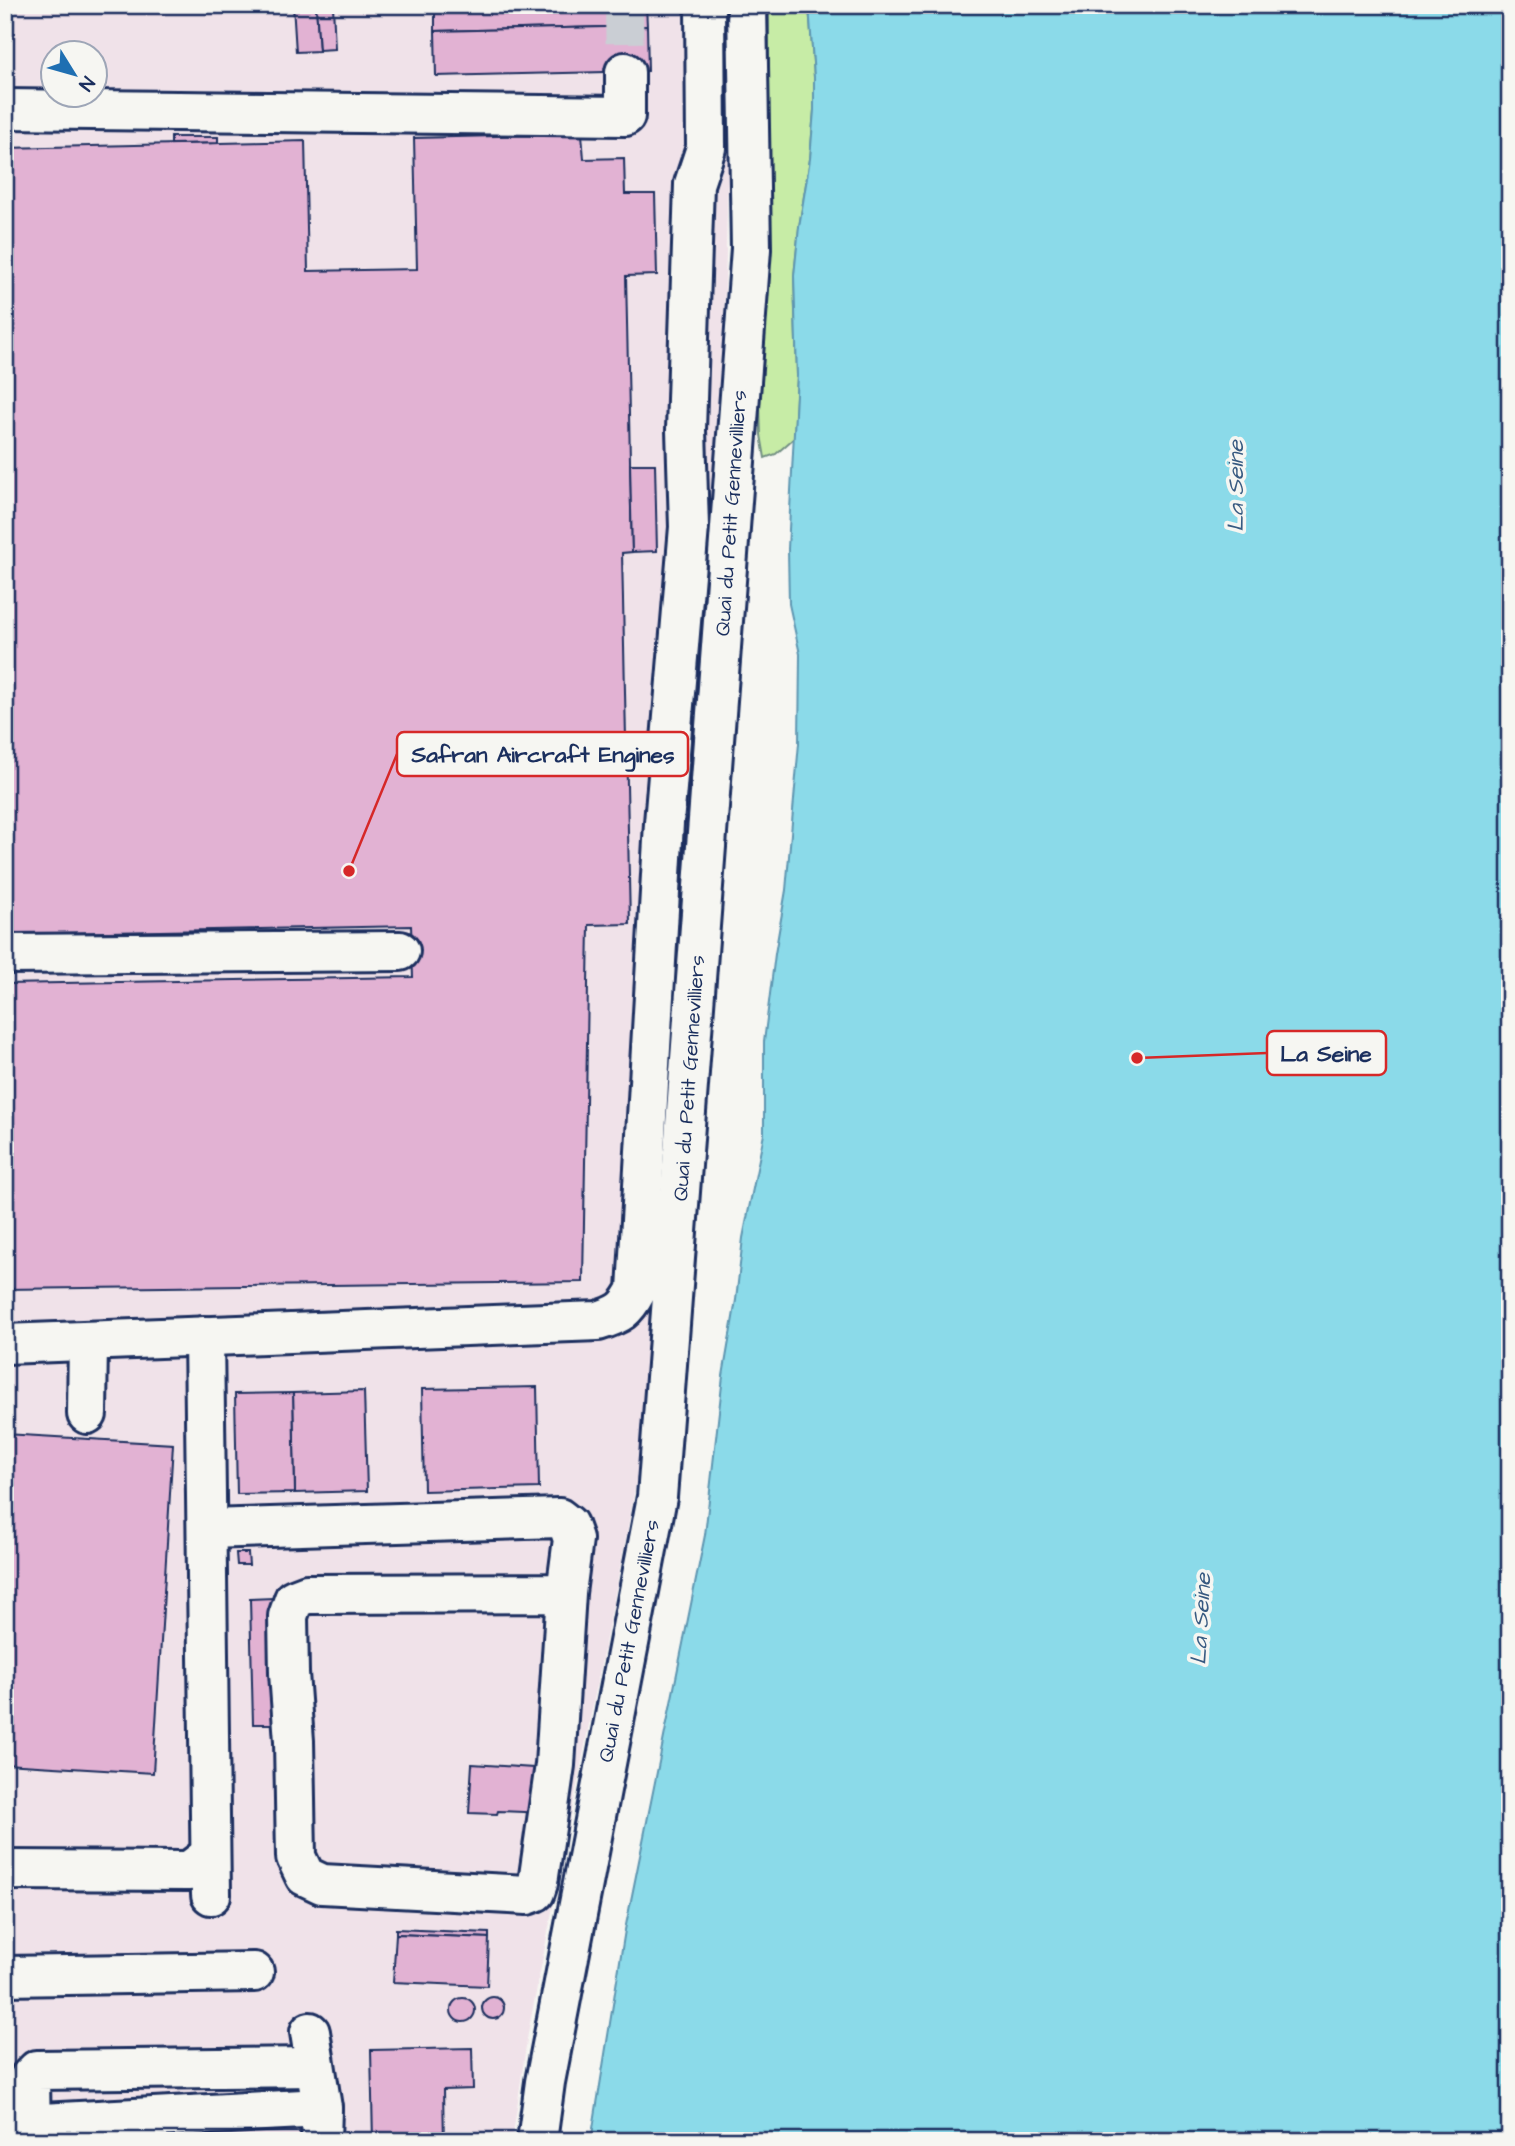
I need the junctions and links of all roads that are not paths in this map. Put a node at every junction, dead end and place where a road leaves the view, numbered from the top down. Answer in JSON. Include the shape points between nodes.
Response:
{"nodes":[{"id":1,"x":705,"y":5,"type":"edge"},
{"id":2,"x":747,"y":5,"type":"edge"},
{"id":3,"x":625,"y":72,"type":"tunnel mouth"},
{"id":4,"x":5,"y":109,"type":"edge"},
{"id":5,"x":400,"y":951,"type":"dead end"},
{"id":6,"x":5,"y":954,"type":"edge"},
{"id":7,"x":204,"y":1336,"type":"junction"},
{"id":8,"x":88,"y":1341,"type":"junction"},
{"id":9,"x":5,"y":1344,"type":"edge"},
{"id":10,"x":87,"y":1414,"type":"dead end"},
{"id":11,"x":207,"y":1530,"type":"junction"},
{"id":12,"x":566,"y":1593,"type":"junction"},
{"id":13,"x":210,"y":1855,"type":"junction"},
{"id":14,"x":5,"y":1870,"type":"edge"},
{"id":15,"x":211,"y":1895,"type":"dead end"},
{"id":16,"x":254,"y":1972,"type":"dead end"},
{"id":17,"x":5,"y":1976,"type":"edge"},
{"id":18,"x":321,"y":2124,"type":"edge"},
{"id":19,"x":22,"y":2130,"type":"edge"},
{"id":20,"x":537,"y":2141,"type":"edge"}],
"edges":[{"from":1,"to":7,"type":"street","via":[[706,148],[694,184],[686,416],[690,527],[664,823],[637,1290],[618,1315],[598,1321]]},
{"from":2,"to":20,"type":"street","name":"Quai du Petit Gennevilliers","via":[[751,249],[657,1497]]},
{"from":3,"to":4,"type":"street","via":[[625,116]]},
{"from":5,"to":6,"type":"street"},
{"from":7,"to":8,"type":"street"},
{"from":7,"to":11,"type":"street"},
{"from":8,"to":9,"type":"street"},
{"from":8,"to":10,"type":"street"},
{"from":11,"to":12,"type":"street","via":[[559,1518],[568,1525],[573,1539]]},
{"from":11,"to":13,"type":"street"},
{"from":12,"to":12,"type":"street","via":[[307,1594],[294,1599],[288,1616],[296,1857],[305,1876],[322,1884],[535,1892],[555,1765]]},
{"from":13,"to":14,"type":"street","via":[[189,1871]]},
{"from":13,"to":15,"type":"street"},
{"from":16,"to":17,"type":"street"},
{"from":18,"to":19,"type":"street"},
{"from":18,"to":19,"type":"street","via":[[313,2049],[37,2070],[30,2077]]}]}
